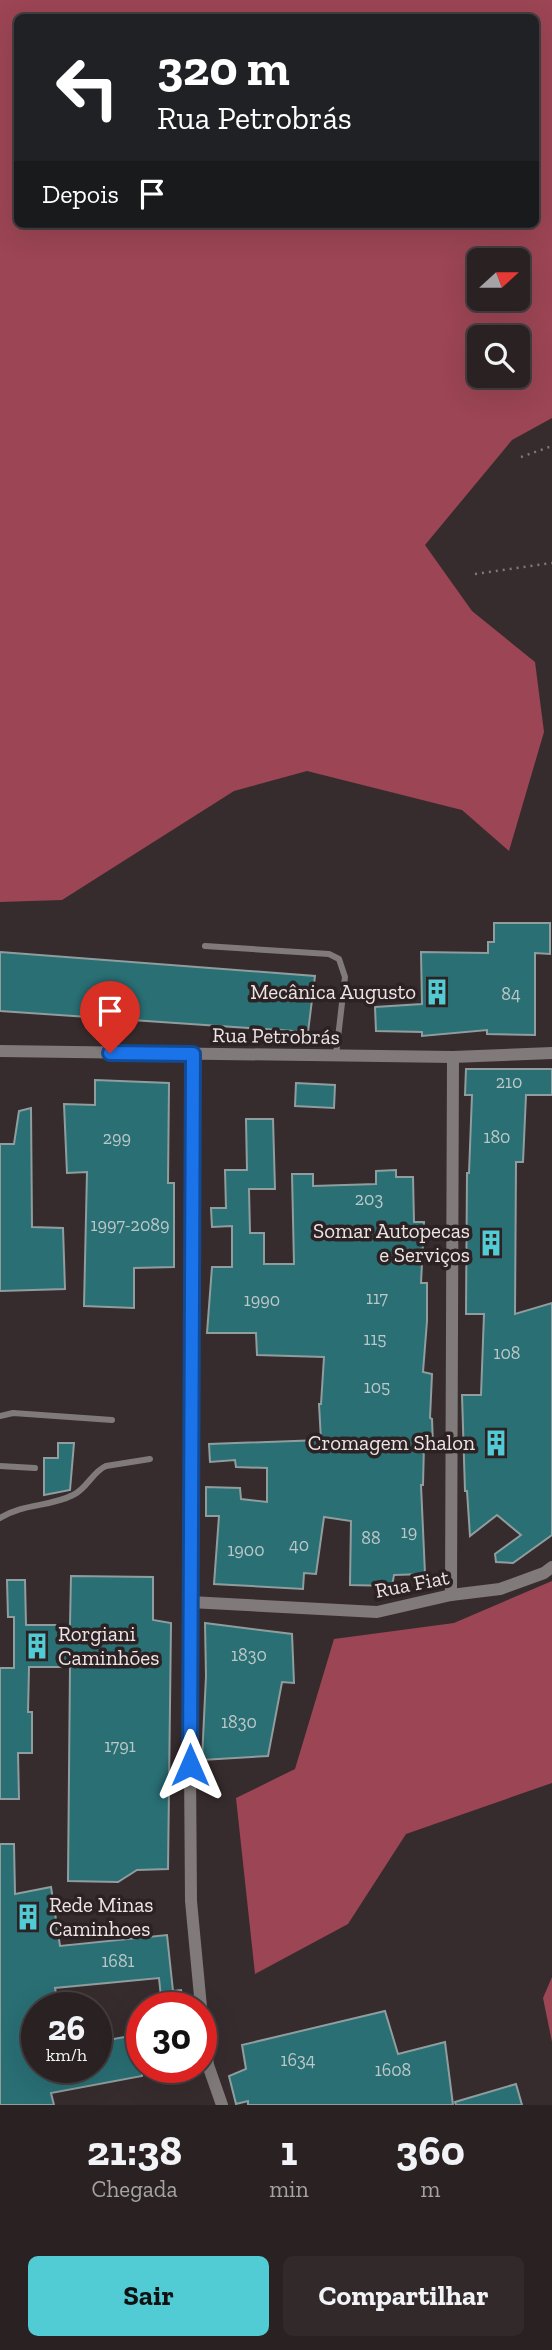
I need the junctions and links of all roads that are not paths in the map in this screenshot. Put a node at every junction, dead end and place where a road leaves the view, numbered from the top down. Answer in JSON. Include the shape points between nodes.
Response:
{"nodes":[{"id":1,"x":205,"y":946,"type":"dead end"},
{"id":2,"x":0,"y":1051,"type":"edge"},
{"id":3,"x":552,"y":1053,"type":"edge"},
{"id":4,"x":193,"y":1054,"type":"junction"},
{"id":5,"x":336,"y":1055,"type":"junction"},
{"id":6,"x":453,"y":1056,"type":"junction"},
{"id":7,"x":0,"y":1416,"type":"edge"},
{"id":8,"x":112,"y":1420,"type":"dead end"},
{"id":9,"x":150,"y":1459,"type":"dead end"},
{"id":10,"x":0,"y":1466,"type":"edge"},
{"id":11,"x":35,"y":1468,"type":"dead end"},
{"id":12,"x":0,"y":1518,"type":"edge"},
{"id":13,"x":552,"y":1567,"type":"edge"},
{"id":14,"x":451,"y":1595,"type":"junction"},
{"id":15,"x":190,"y":1602,"type":"junction"},
{"id":16,"x":199,"y":1992,"type":"edge"},
{"id":17,"x":214,"y":2083,"type":"edge"},
{"id":18,"x":222,"y":2105,"type":"edge"}],
"edges":[{"from":1,"to":5,"type":"lane","via":[[329,954],[339,959],[345,977]]},
{"from":2,"to":4,"type":"street","name":"Rua Petrobrás"},
{"from":3,"to":6,"type":"street","name":"Rua Petrobrás"},
{"from":4,"to":5,"type":"street","name":"Rua Petrobrás"},
{"from":4,"to":15,"type":"street"},
{"from":5,"to":6,"type":"street","name":"Rua Petrobrás"},
{"from":6,"to":14,"type":"street"},
{"from":7,"to":8,"type":"lane"},
{"from":9,"to":12,"type":"lane","via":[[100,1468],[71,1497],[24,1506]]},
{"from":10,"to":11,"type":"lane"},
{"from":13,"to":14,"type":"street","name":"Rua Fiat","via":[[500,1589]]},
{"from":14,"to":15,"type":"street","name":"Rua Fiat","via":[[377,1612]]},
{"from":15,"to":16,"type":"street","via":[[191,1901]]},
{"from":17,"to":18,"type":"street"}]}
